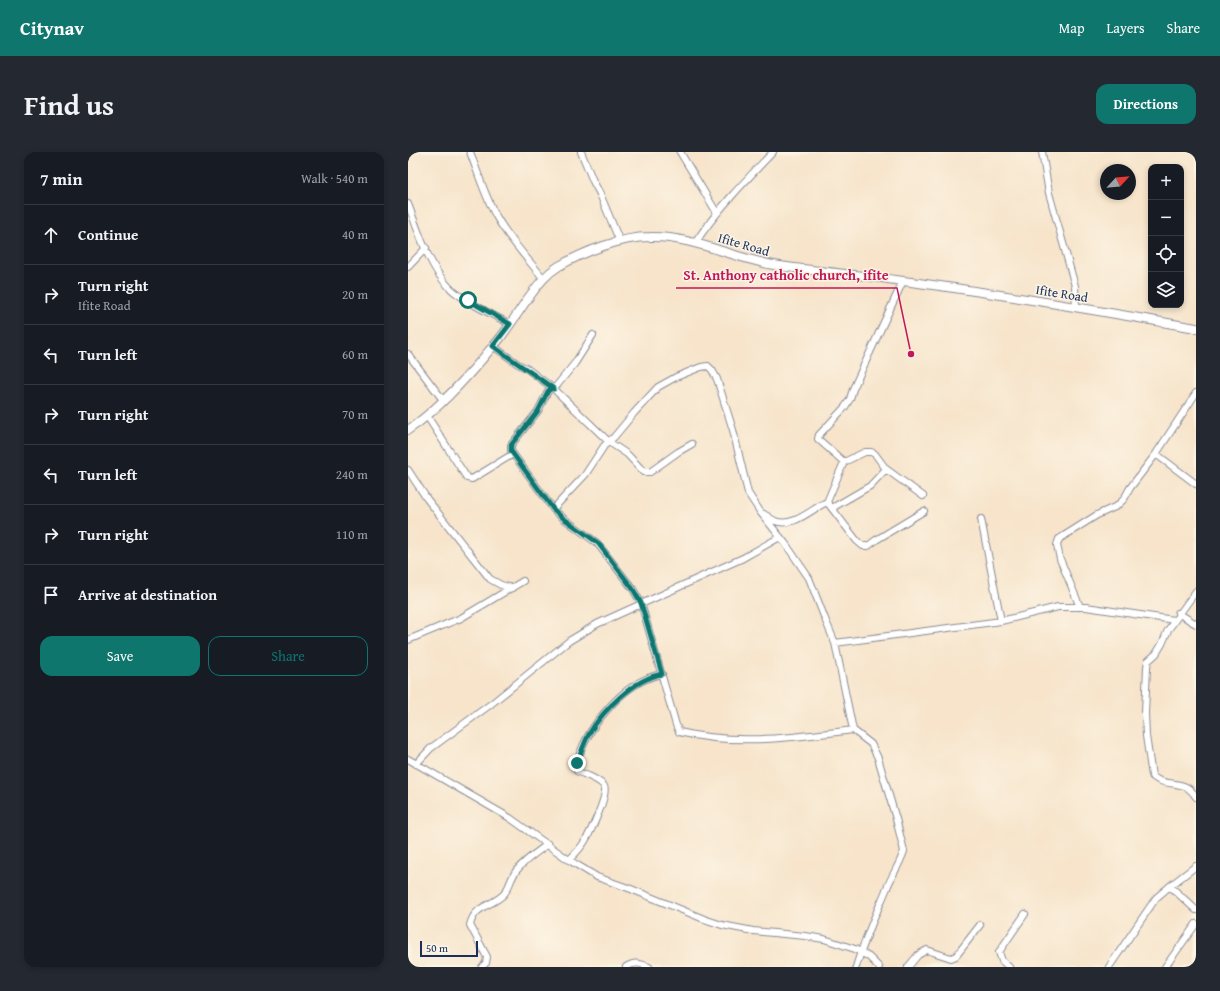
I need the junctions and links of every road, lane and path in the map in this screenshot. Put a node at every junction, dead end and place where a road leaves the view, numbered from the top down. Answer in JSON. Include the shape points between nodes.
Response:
{"nodes":[{"id":1,"x":470,"y":152,"type":"edge"},
{"id":2,"x":580,"y":152,"type":"edge"},
{"id":3,"x":680,"y":152,"type":"edge"},
{"id":4,"x":773,"y":152,"type":"edge"},
{"id":5,"x":1042,"y":152,"type":"edge"},
{"id":6,"x":408,"y":204,"type":"edge"},
{"id":7,"x":718,"y":213,"type":"junction"},
{"id":8,"x":620,"y":242,"type":"junction"},
{"id":9,"x":695,"y":243,"type":"junction"},
{"id":10,"x":426,"y":248,"type":"junction"},
{"id":11,"x":408,"y":267,"type":"edge"},
{"id":12,"x":543,"y":278,"type":"junction"},
{"id":13,"x":903,"y":281,"type":"junction"},
{"id":14,"x":1076,"y":308,"type":"junction"},
{"id":15,"x":510,"y":324,"type":"junction"},
{"id":16,"x":1196,"y":328,"type":"edge"},
{"id":17,"x":593,"y":335,"type":"dead end"},
{"id":18,"x":493,"y":346,"type":"junction"},
{"id":19,"x":408,"y":354,"type":"edge"},
{"id":20,"x":554,"y":389,"type":"junction"},
{"id":21,"x":1196,"y":393,"type":"edge"},
{"id":22,"x":443,"y":400,"type":"junction"},
{"id":23,"x":427,"y":416,"type":"junction"},
{"id":24,"x":408,"y":430,"type":"edge"},
{"id":25,"x":609,"y":442,"type":"junction"},
{"id":26,"x":692,"y":444,"type":"dead end"},
{"id":27,"x":513,"y":454,"type":"junction"},
{"id":28,"x":1156,"y":454,"type":"junction"},
{"id":29,"x":844,"y":462,"type":"junction"},
{"id":30,"x":886,"y":469,"type":"junction"},
{"id":31,"x":408,"y":470,"type":"edge"},
{"id":32,"x":1196,"y":484,"type":"edge"},
{"id":33,"x":923,"y":496,"type":"dead end"},
{"id":34,"x":827,"y":502,"type":"junction"},
{"id":35,"x":832,"y":508,"type":"junction"},
{"id":36,"x":553,"y":509,"type":"junction"},
{"id":37,"x":924,"y":511,"type":"dead end"},
{"id":38,"x":761,"y":513,"type":"junction"},
{"id":39,"x":981,"y":519,"type":"dead end"},
{"id":40,"x":780,"y":537,"type":"junction"},
{"id":41,"x":523,"y":581,"type":"dead end"},
{"id":42,"x":512,"y":588,"type":"junction"},
{"id":43,"x":1196,"y":590,"type":"edge"},
{"id":44,"x":641,"y":603,"type":"junction"},
{"id":45,"x":1080,"y":607,"type":"junction"},
{"id":46,"x":1178,"y":613,"type":"junction"},
{"id":47,"x":1174,"y":620,"type":"junction"},
{"id":48,"x":1001,"y":621,"type":"junction"},
{"id":49,"x":1196,"y":624,"type":"edge"},
{"id":50,"x":408,"y":640,"type":"edge"},
{"id":51,"x":835,"y":643,"type":"junction"},
{"id":52,"x":662,"y":674,"type":"junction"},
{"id":53,"x":853,"y":730,"type":"junction"},
{"id":54,"x":408,"y":759,"type":"edge"},
{"id":55,"x":416,"y":764,"type":"junction"},
{"id":56,"x":1196,"y":798,"type":"edge"},
{"id":57,"x":548,"y":844,"type":"junction"},
{"id":58,"x":569,"y":860,"type":"junction"},
{"id":59,"x":1196,"y":866,"type":"edge"},
{"id":60,"x":1170,"y":886,"type":"junction"},
{"id":61,"x":1196,"y":910,"type":"edge"},
{"id":62,"x":1026,"y":914,"type":"dead end"},
{"id":63,"x":1196,"y":924,"type":"edge"},
{"id":64,"x":980,"y":925,"type":"dead end"},
{"id":65,"x":860,"y":952,"type":"junction"},
{"id":66,"x":482,"y":967,"type":"edge"},
{"id":67,"x":626,"y":967,"type":"edge"},
{"id":68,"x":649,"y":967,"type":"edge"},
{"id":69,"x":856,"y":967,"type":"edge"},
{"id":70,"x":879,"y":967,"type":"edge"},
{"id":71,"x":908,"y":967,"type":"edge"},
{"id":72,"x":1009,"y":967,"type":"edge"},
{"id":73,"x":1109,"y":967,"type":"edge"},
{"id":74,"x":1165,"y":967,"type":"edge"}],
"edges":[{"from":1,"to":12,"type":"street","via":[[496,216]]},
{"from":2,"to":8,"type":"street"},
{"from":3,"to":7,"type":"street"},
{"from":4,"to":7,"type":"street"},
{"from":5,"to":14,"type":"street","via":[[1048,193],[1075,286]]},
{"from":6,"to":10,"type":"street"},
{"from":7,"to":9,"type":"street"},
{"from":8,"to":9,"type":"street","name":"Ifite Road","via":[[650,236]]},
{"from":8,"to":12,"type":"street","name":"Ifite Road","via":[[570,260]]},
{"from":9,"to":13,"type":"street","name":"Ifite Road","via":[[742,258],[772,264]]},
{"from":10,"to":11,"type":"street"},
{"from":10,"to":15,"type":"street","via":[[436,270],[449,287]]},
{"from":12,"to":15,"type":"street","name":"Ifite Road"},
{"from":13,"to":14,"type":"street","name":"Ifite Road"},
{"from":13,"to":29,"type":"street","via":[[850,399],[819,435],[818,439]]},
{"from":14,"to":16,"type":"street","name":"Ifite Road"},
{"from":15,"to":18,"type":"street","name":"Ifite Road"},
{"from":17,"to":20,"type":"street"},
{"from":18,"to":20,"type":"street"},
{"from":18,"to":22,"type":"street","name":"Ifite Road","via":[[461,384]]},
{"from":19,"to":22,"type":"street"},
{"from":20,"to":25,"type":"street"},
{"from":20,"to":27,"type":"street","via":[[548,391],[538,411],[511,445]]},
{"from":21,"to":28,"type":"street"},
{"from":22,"to":23,"type":"street","name":"Ifite Road"},
{"from":23,"to":24,"type":"street","name":"Ifite Road"},
{"from":23,"to":27,"type":"street","via":[[467,478],[472,479]]},
{"from":25,"to":26,"type":"street","via":[[627,454],[644,472],[650,472]]},
{"from":25,"to":36,"type":"street","via":[[585,475]]},
{"from":25,"to":38,"type":"street","via":[[658,387],[676,377],[708,366],[722,394],[748,493]]},
{"from":27,"to":36,"type":"street"},
{"from":28,"to":32,"type":"street"},
{"from":28,"to":45,"type":"street","via":[[1117,506],[1097,515],[1059,539],[1057,545],[1060,559]]},
{"from":29,"to":30,"type":"street","via":[[865,452],[871,452]]},
{"from":29,"to":34,"type":"street"},
{"from":30,"to":33,"type":"street"},
{"from":30,"to":35,"type":"street","via":[[870,486]]},
{"from":31,"to":42,"type":"street","via":[[469,555],[490,579]]},
{"from":34,"to":35,"type":"street"},
{"from":34,"to":38,"type":"street","via":[[788,522],[776,521]]},
{"from":35,"to":37,"type":"street","via":[[863,546],[868,546]]},
{"from":36,"to":44,"type":"street","via":[[598,543]]},
{"from":38,"to":40,"type":"street"},
{"from":39,"to":48,"type":"street"},
{"from":40,"to":44,"type":"street","via":[[743,558]]},
{"from":40,"to":51,"type":"street","via":[[808,578]]},
{"from":41,"to":42,"type":"street"},
{"from":42,"to":50,"type":"street","via":[[461,618]]},
{"from":43,"to":46,"type":"street"},
{"from":44,"to":52,"type":"street"},
{"from":44,"to":55,"type":"street","via":[[597,624],[569,642],[431,748]]},
{"from":45,"to":47,"type":"street"},
{"from":45,"to":48,"type":"street","via":[[1058,607]]},
{"from":46,"to":47,"type":"street"},
{"from":46,"to":49,"type":"street"},
{"from":47,"to":56,"type":"street","via":[[1156,654],[1148,662],[1146,736],[1152,776],[1157,781],[1186,786],[1192,790]]},
{"from":48,"to":51,"type":"street"},
{"from":51,"to":53,"type":"street"},
{"from":52,"to":53,"type":"street","via":[[679,732],[736,740]]},
{"from":52,"to":58,"type":"street","via":[[653,676],[624,694],[588,735],[576,768],[604,786],[605,792],[585,841]]},
{"from":53,"to":65,"type":"street","via":[[871,744],[878,758],[904,851]]},
{"from":54,"to":55,"type":"street"},
{"from":55,"to":57,"type":"street","via":[[485,802]]},
{"from":57,"to":58,"type":"street"},
{"from":57,"to":66,"type":"street","via":[[517,870],[504,894],[480,908],[473,916],[470,925],[488,957]]},
{"from":58,"to":65,"type":"street","via":[[597,877],[704,919],[753,932],[824,939]]},
{"from":59,"to":60,"type":"street"},
{"from":60,"to":61,"type":"street"},
{"from":60,"to":73,"type":"street","via":[[1156,898]]},
{"from":62,"to":72,"type":"street","via":[[999,952],[1002,961]]},
{"from":63,"to":74,"type":"street"},
{"from":64,"to":71,"type":"street","via":[[956,956],[951,958],[927,950],[918,955]]},
{"from":65,"to":69,"type":"street"},
{"from":65,"to":70,"type":"street"},
{"from":67,"to":68,"type":"street","via":[[634,963]]}]}
